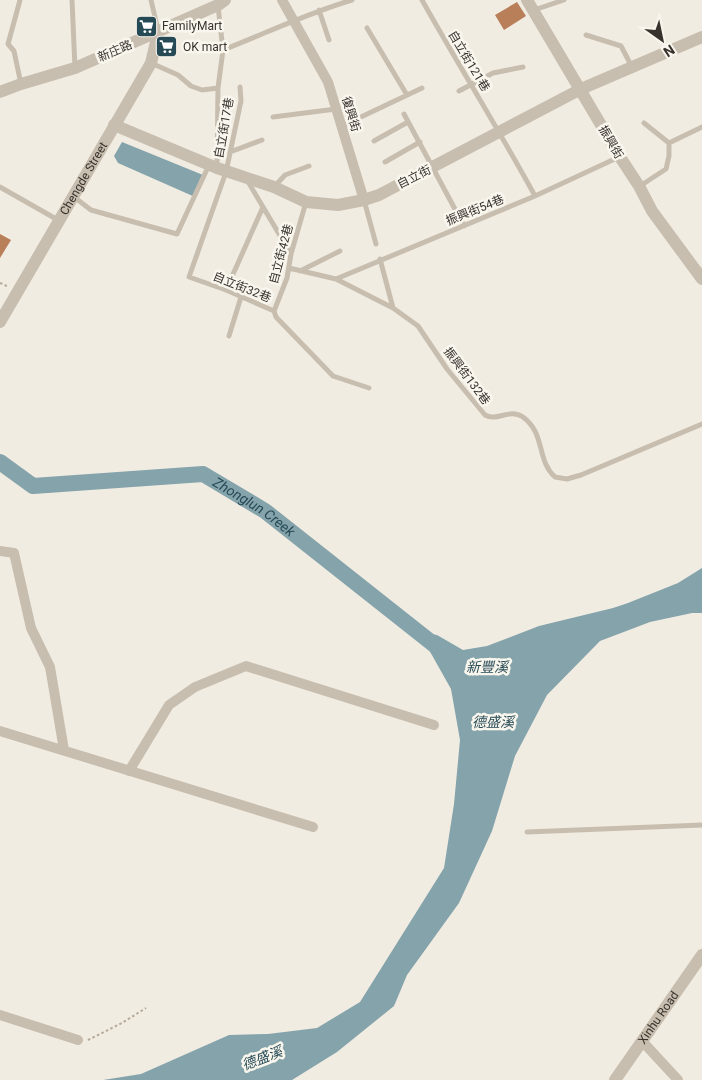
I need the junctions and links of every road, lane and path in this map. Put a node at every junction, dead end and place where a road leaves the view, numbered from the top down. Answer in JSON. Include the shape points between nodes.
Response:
{"nodes":[{"id":1,"x":20,"y":0,"type":"edge"},
{"id":2,"x":72,"y":0,"type":"edge"},
{"id":3,"x":151,"y":0,"type":"edge"},
{"id":4,"x":282,"y":0,"type":"edge"},
{"id":5,"x":352,"y":0,"type":"edge"},
{"id":6,"x":422,"y":0,"type":"edge"},
{"id":7,"x":564,"y":0,"type":"edge"},
{"id":8,"x":221,"y":3,"type":"edge"},
{"id":9,"x":530,"y":5,"type":"edge"},
{"id":10,"x":319,"y":10,"type":"junction"},
{"id":11,"x":294,"y":22,"type":"junction"},
{"id":12,"x":367,"y":28,"type":"dead end"},
{"id":13,"x":158,"y":32,"type":"junction"},
{"id":14,"x":586,"y":35,"type":"dead end"},
{"id":15,"x":702,"y":36,"type":"edge"},
{"id":16,"x":329,"y":40,"type":"dead end"},
{"id":17,"x":223,"y":50,"type":"junction"},
{"id":18,"x":151,"y":63,"type":"junction"},
{"id":19,"x":523,"y":67,"type":"dead end"},
{"id":20,"x":632,"y":67,"type":"junction"},
{"id":21,"x":75,"y":68,"type":"junction"},
{"id":22,"x":21,"y":84,"type":"junction"},
{"id":23,"x":471,"y":84,"type":"junction"},
{"id":24,"x":240,"y":87,"type":"dead end"},
{"id":25,"x":218,"y":88,"type":"junction"},
{"id":26,"x":422,"y":88,"type":"dead end"},
{"id":27,"x":1,"y":89,"type":"edge"},
{"id":28,"x":581,"y":89,"type":"junction"},
{"id":29,"x":459,"y":91,"type":"dead end"},
{"id":30,"x":407,"y":95,"type":"junction"},
{"id":31,"x":336,"y":108,"type":"junction"},
{"id":32,"x":404,"y":114,"type":"dead end"},
{"id":33,"x":273,"y":117,"type":"dead end"},
{"id":34,"x":408,"y":122,"type":"junction"},
{"id":35,"x":644,"y":123,"type":"dead end"},
{"id":36,"x":114,"y":125,"type":"junction"},
{"id":37,"x":342,"y":126,"type":"junction"},
{"id":38,"x":702,"y":127,"type":"edge"},
{"id":39,"x":500,"y":132,"type":"junction"},
{"id":40,"x":262,"y":140,"type":"dead end"},
{"id":41,"x":374,"y":141,"type":"dead end"},
{"id":42,"x":420,"y":142,"type":"junction"},
{"id":43,"x":669,"y":142,"type":"junction"},
{"id":44,"x":230,"y":152,"type":"junction"},
{"id":45,"x":620,"y":157,"type":"junction"},
{"id":46,"x":385,"y":162,"type":"dead end"},
{"id":47,"x":310,"y":166,"type":"dead end"},
{"id":48,"x":434,"y":167,"type":"junction"},
{"id":49,"x":218,"y":168,"type":"junction"},
{"id":50,"x":245,"y":177,"type":"junction"},
{"id":51,"x":639,"y":186,"type":"junction"},
{"id":52,"x":0,"y":187,"type":"edge"},
{"id":53,"x":274,"y":187,"type":"junction"},
{"id":54,"x":73,"y":196,"type":"junction"},
{"id":55,"x":535,"y":196,"type":"junction"},
{"id":56,"x":364,"y":200,"type":"junction"},
{"id":57,"x":306,"y":202,"type":"junction"},
{"id":58,"x":263,"y":208,"type":"junction"},
{"id":59,"x":59,"y":220,"type":"junction"},
{"id":60,"x":464,"y":226,"type":"junction"},
{"id":61,"x":376,"y":244,"type":"dead end"},
{"id":62,"x":340,"y":251,"type":"dead end"},
{"id":63,"x":291,"y":254,"type":"junction"},
{"id":64,"x":380,"y":260,"type":"junction"},
{"id":65,"x":289,"y":268,"type":"junction"},
{"id":66,"x":300,"y":271,"type":"junction"},
{"id":67,"x":336,"y":279,"type":"junction"},
{"id":68,"x":702,"y":279,"type":"edge"},
{"id":69,"x":226,"y":290,"type":"junction"},
{"id":70,"x":242,"y":297,"type":"junction"},
{"id":71,"x":393,"y":308,"type":"junction"},
{"id":72,"x":274,"y":311,"type":"junction"},
{"id":73,"x":0,"y":322,"type":"edge"},
{"id":74,"x":229,"y":336,"type":"dead end"},
{"id":75,"x":369,"y":388,"type":"dead end"},
{"id":76,"x":702,"y":424,"type":"edge"},
{"id":77,"x":0,"y":551,"type":"edge"},
{"id":78,"x":434,"y":724,"type":"dead end"},
{"id":79,"x":0,"y":730,"type":"edge"},
{"id":80,"x":64,"y":750,"type":"junction"},
{"id":81,"x":130,"y":771,"type":"junction"},
{"id":82,"x":702,"y":825,"type":"edge"},
{"id":83,"x":312,"y":827,"type":"dead end"},
{"id":84,"x":527,"y":832,"type":"dead end"},
{"id":85,"x":702,"y":955,"type":"edge"},
{"id":86,"x":146,"y":1008,"type":"dead end"},
{"id":87,"x":0,"y":1015,"type":"edge"},
{"id":88,"x":78,"y":1040,"type":"joint"},
{"id":89,"x":642,"y":1041,"type":"junction"},
{"id":90,"x":615,"y":1080,"type":"edge"},
{"id":91,"x":678,"y":1080,"type":"edge"}],
"edges":[{"from":1,"to":22,"type":"lane","via":[[8,44],[14,51]]},
{"from":2,"to":21,"type":"lane"},
{"from":3,"to":13,"type":"lane"},
{"from":4,"to":11,"type":"street","name":"復興街"},
{"from":5,"to":10,"type":"lane"},
{"from":6,"to":23,"type":"lane","name":"自立街121巷"},
{"from":7,"to":9,"type":"lane"},
{"from":8,"to":13,"type":"street","name":"新庄路"},
{"from":8,"to":17,"type":"lane"},
{"from":9,"to":28,"type":"street","name":"振興街"},
{"from":10,"to":11,"type":"lane"},
{"from":10,"to":16,"type":"lane"},
{"from":11,"to":17,"type":"lane"},
{"from":11,"to":31,"type":"street","name":"復興街","via":[[328,82]]},
{"from":12,"to":30,"type":"lane"},
{"from":13,"to":18,"type":"street","name":"Chengde Street"},
{"from":13,"to":21,"type":"street","name":"新庄路"},
{"from":14,"to":20,"type":"lane","via":[[621,46]]},
{"from":15,"to":20,"type":"street","name":"自立街"},
{"from":17,"to":25,"type":"lane"},
{"from":18,"to":25,"type":"lane","via":[[178,75],[191,86],[202,90]]},
{"from":18,"to":36,"type":"street","name":"Chengde Street"},
{"from":19,"to":23,"type":"lane","via":[[493,73]]},
{"from":20,"to":28,"type":"street","name":"自立街"},
{"from":21,"to":22,"type":"street","name":"新庄路"},
{"from":22,"to":27,"type":"street","name":"新庄路"},
{"from":23,"to":29,"type":"lane"},
{"from":23,"to":39,"type":"lane","name":"自立街121巷"},
{"from":24,"to":44,"type":"lane","name":"自立街17巷","via":[[241,102]]},
{"from":25,"to":49,"type":"lane"},
{"from":26,"to":30,"type":"lane"},
{"from":28,"to":39,"type":"street","name":"自立街"},
{"from":28,"to":45,"type":"street","name":"振興街"},
{"from":30,"to":37,"type":"lane"},
{"from":31,"to":33,"type":"lane"},
{"from":31,"to":37,"type":"street","name":"復興街"},
{"from":32,"to":34,"type":"lane"},
{"from":34,"to":41,"type":"lane"},
{"from":34,"to":42,"type":"lane"},
{"from":35,"to":43,"type":"lane"},
{"from":36,"to":49,"type":"street","name":"自立街"},
{"from":36,"to":54,"type":"street","name":"Chengde Street"},
{"from":37,"to":56,"type":"street","name":"復興街"},
{"from":38,"to":43,"type":"lane"},
{"from":39,"to":48,"type":"street","name":"自立街"},
{"from":39,"to":55,"type":"lane","name":"自立街121巷"},
{"from":40,"to":44,"type":"lane"},
{"from":42,"to":46,"type":"lane"},
{"from":42,"to":48,"type":"lane"},
{"from":43,"to":51,"type":"lane","via":[[666,169]]},
{"from":44,"to":49,"type":"lane","name":"自立街17巷"},
{"from":45,"to":51,"type":"street","name":"振興街"},
{"from":45,"to":55,"type":"lane","name":"振興街54巷"},
{"from":47,"to":53,"type":"lane","via":[[285,175]]},
{"from":48,"to":56,"type":"street","name":"自立街"},
{"from":48,"to":60,"type":"lane"},
{"from":49,"to":50,"type":"street","name":"自立街"},
{"from":49,"to":54,"type":"lane","via":[[177,234],[91,210]]},
{"from":49,"to":69,"type":"lane","name":"自立街32巷","via":[[189,277]]},
{"from":50,"to":53,"type":"street","name":"自立街"},
{"from":50,"to":58,"type":"lane"},
{"from":51,"to":68,"type":"street","name":"振興街","via":[[652,210]]},
{"from":52,"to":59,"type":"lane"},
{"from":53,"to":57,"type":"street","name":"自立街"},
{"from":54,"to":59,"type":"street","name":"Chengde Street"},
{"from":55,"to":60,"type":"lane","name":"振興街54巷"},
{"from":56,"to":57,"type":"street","name":"自立街","via":[[338,204]]},
{"from":56,"to":61,"type":"lane","name":"復興街"},
{"from":57,"to":63,"type":"lane","name":"自立街42巷"},
{"from":58,"to":63,"type":"lane"},
{"from":58,"to":69,"type":"lane"},
{"from":59,"to":73,"type":"street","name":"Chengde Street"},
{"from":60,"to":64,"type":"lane","name":"振興街54巷"},
{"from":62,"to":66,"type":"lane"},
{"from":63,"to":65,"type":"lane","name":"自立街42巷"},
{"from":64,"to":67,"type":"lane","name":"振興街54巷"},
{"from":64,"to":71,"type":"lane"},
{"from":65,"to":66,"type":"lane"},
{"from":65,"to":72,"type":"lane","name":"自立街42巷"},
{"from":66,"to":67,"type":"lane"},
{"from":67,"to":71,"type":"lane"},
{"from":69,"to":70,"type":"lane","name":"自立街32巷"},
{"from":70,"to":72,"type":"lane","name":"自立街32巷"},
{"from":70,"to":74,"type":"lane"},
{"from":71,"to":76,"type":"lane","name":"振興街132巷","via":[[418,326],[486,416],[515,414],[532,425],[546,467],[555,477],[581,476]]},
{"from":72,"to":75,"type":"lane","name":"自立街32巷","via":[[276,317],[333,376]]},
{"from":77,"to":80,"type":"street","via":[[14,553],[31,628],[50,667]]},
{"from":78,"to":81,"type":"street","via":[[246,666],[195,687],[169,705]]},
{"from":79,"to":80,"type":"street"},
{"from":80,"to":81,"type":"street"},
{"from":81,"to":83,"type":"street"},
{"from":82,"to":84,"type":"lane"},
{"from":85,"to":89,"type":"street","name":"Xinhu Road"},
{"from":86,"to":88,"type":"path","via":[[88,1040]]},
{"from":87,"to":88,"type":"street"},
{"from":89,"to":90,"type":"street","name":"Xinhu Road"},
{"from":89,"to":91,"type":"street"}]}
